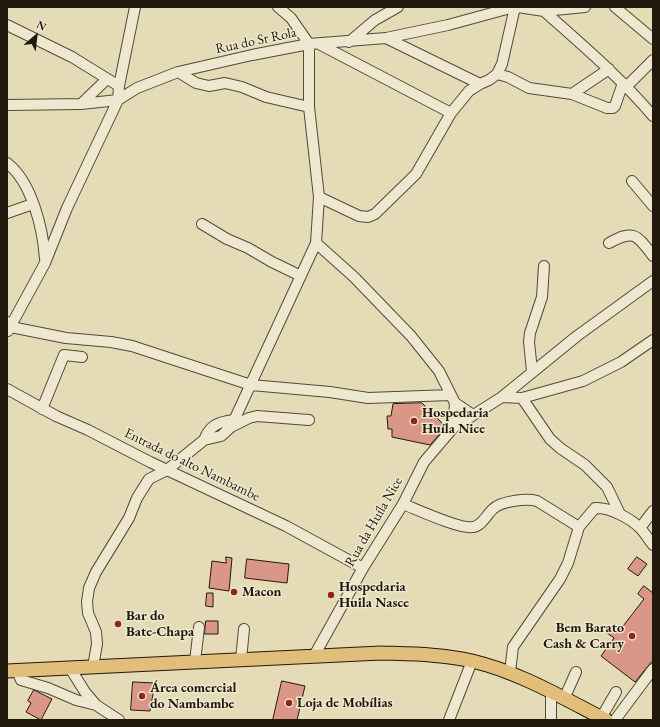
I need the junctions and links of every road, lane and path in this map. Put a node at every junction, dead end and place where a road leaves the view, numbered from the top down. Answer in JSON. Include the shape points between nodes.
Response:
{"nodes":[{"id":1,"x":135,"y":7,"type":"edge"},
{"id":2,"x":278,"y":7,"type":"edge"},
{"id":3,"x":398,"y":7,"type":"edge"},
{"id":4,"x":516,"y":7,"type":"edge"},
{"id":5,"x":585,"y":7,"type":"edge"},
{"id":6,"x":615,"y":7,"type":"edge"},
{"id":7,"x":544,"y":11,"type":"junction"},
{"id":8,"x":7,"y":25,"type":"edge"},
{"id":9,"x":386,"y":38,"type":"junction"},
{"id":10,"x":653,"y":39,"type":"edge"},
{"id":11,"x":349,"y":42,"type":"junction"},
{"id":12,"x":314,"y":44,"type":"junction"},
{"id":13,"x":653,"y":60,"type":"edge"},
{"id":14,"x":609,"y":69,"type":"junction"},
{"id":15,"x":178,"y":72,"type":"junction"},
{"id":16,"x":497,"y":74,"type":"junction"},
{"id":17,"x":107,"y":79,"type":"junction"},
{"id":18,"x":480,"y":84,"type":"junction"},
{"id":19,"x":625,"y":85,"type":"junction"},
{"id":20,"x":119,"y":86,"type":"junction"},
{"id":21,"x":572,"y":94,"type":"junction"},
{"id":22,"x":118,"y":100,"type":"junction"},
{"id":23,"x":81,"y":104,"type":"junction"},
{"id":24,"x":7,"y":105,"type":"edge"},
{"id":25,"x":309,"y":106,"type":"junction"},
{"id":26,"x":451,"y":113,"type":"junction"},
{"id":27,"x":653,"y":116,"type":"edge"},
{"id":28,"x":7,"y":163,"type":"edge"},
{"id":29,"x":632,"y":181,"type":"dead end"},
{"id":30,"x":319,"y":197,"type":"junction"},
{"id":31,"x":34,"y":204,"type":"junction"},
{"id":32,"x":653,"y":206,"type":"edge"},
{"id":33,"x":7,"y":213,"type":"edge"},
{"id":34,"x":202,"y":224,"type":"dead end"},
{"id":35,"x":316,"y":243,"type":"junction"},
{"id":36,"x":609,"y":243,"type":"dead end"},
{"id":37,"x":653,"y":256,"type":"edge"},
{"id":38,"x":45,"y":263,"type":"junction"},
{"id":39,"x":544,"y":266,"type":"dead end"},
{"id":40,"x":301,"y":276,"type":"junction"},
{"id":41,"x":653,"y":281,"type":"edge"},
{"id":42,"x":8,"y":328,"type":"edge"},
{"id":43,"x":653,"y":340,"type":"edge"},
{"id":44,"x":82,"y":357,"type":"dead end"},
{"id":45,"x":532,"y":371,"type":"junction"},
{"id":46,"x":251,"y":384,"type":"junction"},
{"id":47,"x":7,"y":389,"type":"edge"},
{"id":48,"x":502,"y":396,"type":"junction"},
{"id":49,"x":522,"y":398,"type":"junction"},
{"id":50,"x":453,"y":399,"type":"junction"},
{"id":51,"x":42,"y":409,"type":"junction"},
{"id":52,"x":473,"y":415,"type":"junction"},
{"id":53,"x":309,"y":420,"type":"dead end"},
{"id":54,"x":232,"y":423,"type":"junction"},
{"id":55,"x":453,"y":428,"type":"junction"},
{"id":56,"x":150,"y":462,"type":"junction"},
{"id":57,"x":167,"y":470,"type":"junction"},
{"id":58,"x":149,"y":479,"type":"junction"},
{"id":59,"x":403,"y":504,"type":"junction"},
{"id":60,"x":653,"y":511,"type":"edge"},
{"id":61,"x":620,"y":514,"type":"junction"},
{"id":62,"x":579,"y":527,"type":"junction"},
{"id":63,"x":640,"y":528,"type":"junction"},
{"id":64,"x":653,"y":545,"type":"edge"},
{"id":65,"x":363,"y":568,"type":"junction"},
{"id":66,"x":199,"y":627,"type":"dead end"},
{"id":67,"x":244,"y":629,"type":"dead end"},
{"id":68,"x":314,"y":656,"type":"junction"},
{"id":69,"x":241,"y":660,"type":"junction"},
{"id":70,"x":472,"y":661,"type":"junction"},
{"id":71,"x":195,"y":662,"type":"junction"},
{"id":72,"x":93,"y":667,"type":"junction"},
{"id":73,"x":70,"y":668,"type":"junction"},
{"id":74,"x":653,"y":669,"type":"edge"},
{"id":75,"x":12,"y":671,"type":"edge"},
{"id":76,"x":510,"y":672,"type":"junction"},
{"id":77,"x":576,"y":672,"type":"dead end"},
{"id":78,"x":551,"y":692,"type":"junction"},
{"id":79,"x":616,"y":692,"type":"dead end"},
{"id":80,"x":564,"y":699,"type":"junction"},
{"id":81,"x":96,"y":705,"type":"junction"},
{"id":82,"x":603,"y":719,"type":"edge"},
{"id":83,"x":119,"y":720,"type":"edge"},
{"id":84,"x":449,"y":720,"type":"edge"},
{"id":85,"x":551,"y":720,"type":"edge"},
{"id":86,"x":615,"y":720,"type":"edge"}],
"edges":[{"from":1,"to":20,"type":"street"},
{"from":2,"to":12,"type":"street"},
{"from":3,"to":11,"type":"street","via":[[375,20]]},
{"from":4,"to":7,"type":"street"},
{"from":4,"to":9,"type":"street","name":"Rua do Sr Rola"},
{"from":4,"to":16,"type":"street","via":[[502,64]]},
{"from":5,"to":7,"type":"street"},
{"from":6,"to":10,"type":"street"},
{"from":7,"to":14,"type":"street"},
{"from":8,"to":17,"type":"street","via":[[72,57]]},
{"from":9,"to":11,"type":"street","name":"Rua do Sr Rola"},
{"from":9,"to":18,"type":"street"},
{"from":11,"to":12,"type":"street","name":"Rua do Sr Rola"},
{"from":12,"to":15,"type":"street","name":"Rua do Sr Rola"},
{"from":12,"to":25,"type":"street"},
{"from":12,"to":26,"type":"street"},
{"from":13,"to":19,"type":"street"},
{"from":14,"to":19,"type":"street"},
{"from":14,"to":21,"type":"street"},
{"from":15,"to":22,"type":"street","name":"Rua do Sr Rola","via":[[136,88]]},
{"from":15,"to":25,"type":"street","via":[[196,83],[209,86],[225,83],[266,97]]},
{"from":16,"to":18,"type":"street"},
{"from":16,"to":21,"type":"street","via":[[529,88]]},
{"from":17,"to":20,"type":"street"},
{"from":17,"to":23,"type":"street"},
{"from":18,"to":26,"type":"street","via":[[469,91]]},
{"from":19,"to":21,"type":"street","via":[[613,108]]},
{"from":19,"to":27,"type":"street"},
{"from":20,"to":22,"type":"street"},
{"from":22,"to":23,"type":"street","name":"Rua do Sr Rola"},
{"from":22,"to":38,"type":"street","via":[[67,208]]},
{"from":23,"to":24,"type":"street","name":"Rua do Sr Rola"},
{"from":25,"to":30,"type":"street"},
{"from":26,"to":30,"type":"street","via":[[416,174],[375,214],[368,217],[359,216]]},
{"from":28,"to":31,"type":"street","via":[[21,178]]},
{"from":29,"to":32,"type":"street"},
{"from":30,"to":35,"type":"street"},
{"from":31,"to":33,"type":"street"},
{"from":31,"to":38,"type":"street","via":[[40,222]]},
{"from":34,"to":40,"type":"street"},
{"from":35,"to":40,"type":"street"},
{"from":35,"to":50,"type":"street","via":[[354,277],[411,336],[439,371]]},
{"from":36,"to":37,"type":"street","via":[[621,236],[633,236],[640,239]]},
{"from":38,"to":42,"type":"street"},
{"from":39,"to":45,"type":"street","via":[[542,297],[530,333]]},
{"from":40,"to":46,"type":"street"},
{"from":41,"to":45,"type":"street","name":"Rua da Huíla Nice"},
{"from":42,"to":46,"type":"street","via":[[132,346]]},
{"from":43,"to":49,"type":"street","via":[[621,362],[583,381]]},
{"from":44,"to":51,"type":"street","via":[[64,355]]},
{"from":45,"to":48,"type":"street","name":"Rua da Huíla Nice"},
{"from":46,"to":50,"type":"street","via":[[368,398]]},
{"from":46,"to":54,"type":"street"},
{"from":47,"to":51,"type":"street","name":"Entrada do alto Nambambe"},
{"from":48,"to":49,"type":"street"},
{"from":48,"to":52,"type":"street","name":"Rua da Huíla Nice"},
{"from":49,"to":61,"type":"street","via":[[550,439],[585,465],[607,487]]},
{"from":50,"to":52,"type":"street"},
{"from":50,"to":55,"type":"street"},
{"from":51,"to":56,"type":"street","name":"Entrada do alto Nambambe"},
{"from":52,"to":55,"type":"street","name":"Rua da Huíla Nice"},
{"from":53,"to":54,"type":"street","via":[[257,416]]},
{"from":54,"to":57,"type":"street","via":[[221,436],[204,440]]},
{"from":55,"to":59,"type":"street","name":"Rua da Huíla Nice","via":[[424,462]]},
{"from":56,"to":57,"type":"street","name":"Entrada do alto Nambambe"},
{"from":56,"to":58,"type":"street"},
{"from":57,"to":58,"type":"street"},
{"from":57,"to":65,"type":"street","name":"Entrada do alto Nambambe","via":[[286,526]]},
{"from":58,"to":72,"type":"street","via":[[89,588],[88,613],[96,632],[97,644]]},
{"from":59,"to":62,"type":"street","via":[[441,519],[474,527],[498,505],[529,499],[537,501]]},
{"from":59,"to":65,"type":"street","name":"Rua da Huíla Nice"},
{"from":60,"to":63,"type":"street"},
{"from":61,"to":62,"type":"street","via":[[595,508]]},
{"from":61,"to":63,"type":"street"},
{"from":62,"to":76,"type":"street","via":[[568,563],[560,579],[513,647]]},
{"from":63,"to":64,"type":"street"},
{"from":65,"to":68,"type":"street","name":"Rua da Huíla Nice"},
{"from":66,"to":71,"type":"street"},
{"from":67,"to":69,"type":"street"},
{"from":68,"to":69,"type":"main road"},
{"from":68,"to":70,"type":"main road","via":[[381,653],[428,655]]},
{"from":69,"to":71,"type":"main road"},
{"from":70,"to":76,"type":"main road"},
{"from":70,"to":84,"type":"street"},
{"from":71,"to":72,"type":"main road"},
{"from":72,"to":73,"type":"main road"},
{"from":73,"to":75,"type":"main road"},
{"from":73,"to":81,"type":"street"},
{"from":74,"to":86,"type":"street"},
{"from":75,"to":81,"type":"street","via":[[21,680]]},
{"from":76,"to":78,"type":"main road"},
{"from":77,"to":80,"type":"street"},
{"from":78,"to":80,"type":"main road"},
{"from":78,"to":85,"type":"street"},
{"from":79,"to":82,"type":"street"},
{"from":80,"to":82,"type":"main road"},
{"from":81,"to":83,"type":"street"}]}
